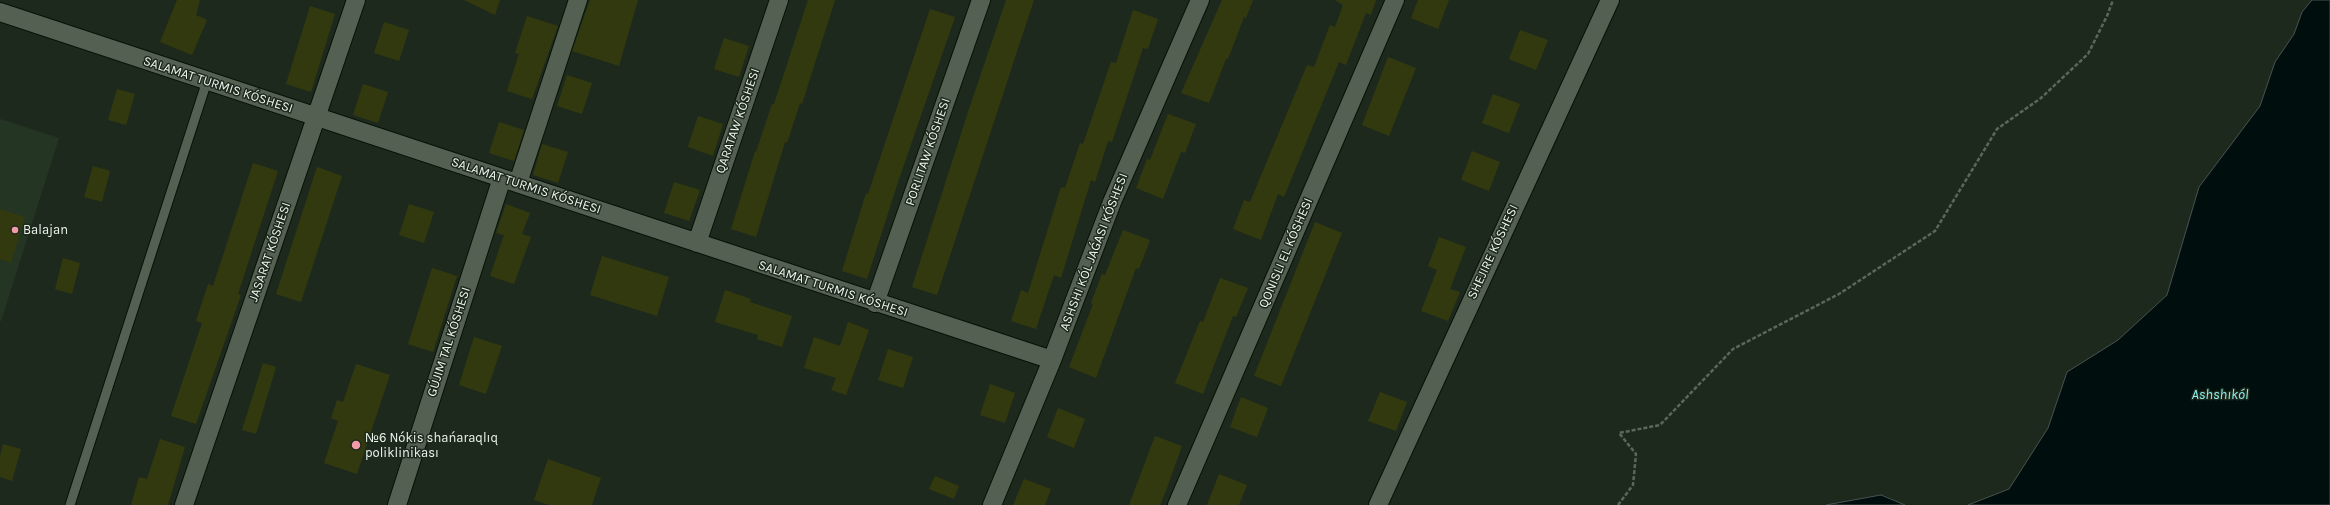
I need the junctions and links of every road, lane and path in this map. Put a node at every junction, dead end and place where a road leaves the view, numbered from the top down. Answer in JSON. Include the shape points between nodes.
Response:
{"nodes":[{"id":1,"x":356,"y":0,"type":"edge"},
{"id":2,"x":578,"y":0,"type":"edge"},
{"id":3,"x":779,"y":0,"type":"edge"},
{"id":4,"x":981,"y":0,"type":"edge"},
{"id":5,"x":1200,"y":0,"type":"edge"},
{"id":6,"x":1395,"y":0,"type":"edge"},
{"id":7,"x":1610,"y":0,"type":"edge"},
{"id":8,"x":2113,"y":0,"type":"edge"},
{"id":9,"x":0,"y":12,"type":"edge"},
{"id":10,"x":208,"y":81,"type":"junction"},
{"id":11,"x":316,"y":117,"type":"junction"},
{"id":12,"x":510,"y":181,"type":"junction"},
{"id":13,"x":697,"y":243,"type":"junction"},
{"id":14,"x":875,"y":303,"type":"junction"},
{"id":15,"x":1052,"y":360,"type":"junction"},
{"id":16,"x":70,"y":505,"type":"edge"},
{"id":17,"x":184,"y":505,"type":"edge"},
{"id":18,"x":397,"y":505,"type":"edge"},
{"id":19,"x":992,"y":505,"type":"edge"},
{"id":20,"x":1177,"y":505,"type":"edge"},
{"id":21,"x":1378,"y":505,"type":"edge"},
{"id":22,"x":1618,"y":505,"type":"edge"}],
"edges":[{"from":1,"to":11,"type":"street","name":"JASARAT KÓSHESI"},
{"from":2,"to":12,"type":"street","name":"GÚJIM TAL KÓSHESI"},
{"from":3,"to":13,"type":"street","name":"QARATAW KÓSHESI"},
{"from":4,"to":14,"type":"street"},
{"from":5,"to":15,"type":"street","via":[[1112,202]]},
{"from":6,"to":20,"type":"street"},
{"from":7,"to":21,"type":"street","name":"SHEJIRE KÓSHESI"},
{"from":8,"to":22,"type":"path","via":[[2088,54],[2041,98],[1997,129],[1935,231],[1839,294],[1733,349],[1660,425],[1619,433],[1636,454],[1633,485]]},
{"from":9,"to":10,"type":"street"},
{"from":10,"to":11,"type":"street"},
{"from":10,"to":16,"type":"lane"},
{"from":11,"to":12,"type":"street"},
{"from":11,"to":17,"type":"street","name":"JASARAT KÓSHESI"},
{"from":12,"to":13,"type":"street"},
{"from":12,"to":18,"type":"street","name":"GÚJIM TAL KÓSHESI"},
{"from":13,"to":14,"type":"street"},
{"from":14,"to":15,"type":"street"},
{"from":15,"to":19,"type":"street"}]}
